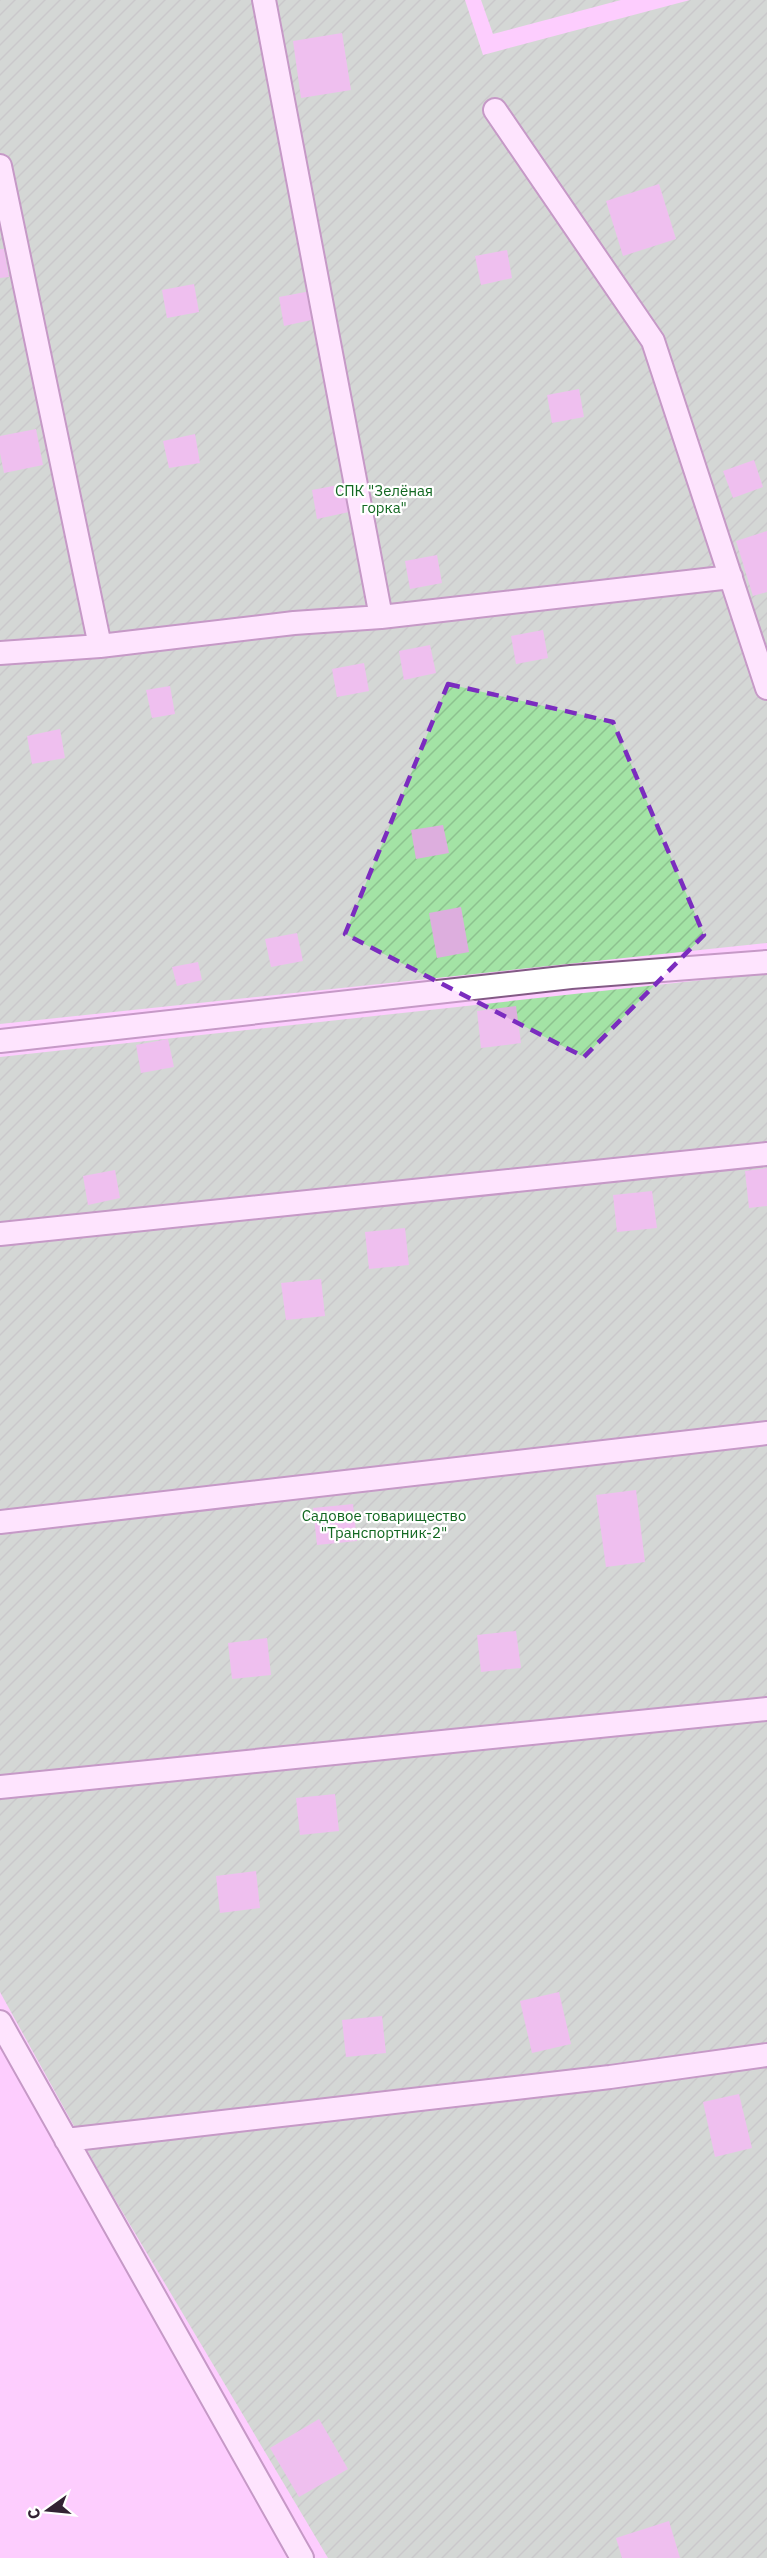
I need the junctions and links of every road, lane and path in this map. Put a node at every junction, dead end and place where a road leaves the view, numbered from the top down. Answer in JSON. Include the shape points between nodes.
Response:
{"nodes":[{"id":1,"x":264,"y":0,"type":"edge"},
{"id":2,"x":495,"y":110,"type":"dead end"},
{"id":3,"x":0,"y":166,"type":"edge"},
{"id":4,"x":731,"y":577,"type":"junction"},
{"id":5,"x":381,"y":617,"type":"junction"},
{"id":6,"x":100,"y":646,"type":"junction"},
{"id":7,"x":0,"y":653,"type":"edge"},
{"id":8,"x":767,"y":688,"type":"edge"},
{"id":9,"x":767,"y":962,"type":"edge"},
{"id":10,"x":0,"y":1041,"type":"edge"},
{"id":11,"x":767,"y":1154,"type":"edge"},
{"id":12,"x":0,"y":1234,"type":"edge"},
{"id":13,"x":767,"y":1433,"type":"edge"},
{"id":14,"x":0,"y":1522,"type":"edge"},
{"id":15,"x":767,"y":1709,"type":"edge"},
{"id":16,"x":0,"y":1786,"type":"edge"},
{"id":17,"x":0,"y":2022,"type":"edge"},
{"id":18,"x":767,"y":2055,"type":"edge"},
{"id":19,"x":66,"y":2140,"type":"junction"},
{"id":20,"x":302,"y":2558,"type":"edge"}],
"edges":[{"from":1,"to":5,"type":"lane"},
{"from":2,"to":4,"type":"lane","via":[[653,341]]},
{"from":3,"to":6,"type":"lane"},
{"from":4,"to":5,"type":"lane"},
{"from":4,"to":8,"type":"lane"},
{"from":5,"to":6,"type":"lane"},
{"from":6,"to":7,"type":"lane"},
{"from":9,"to":10,"type":"lane","via":[[571,977]]},
{"from":11,"to":12,"type":"lane"},
{"from":13,"to":14,"type":"lane"},
{"from":15,"to":16,"type":"lane"},
{"from":17,"to":19,"type":"lane"},
{"from":18,"to":19,"type":"lane"},
{"from":19,"to":20,"type":"lane"}]}
